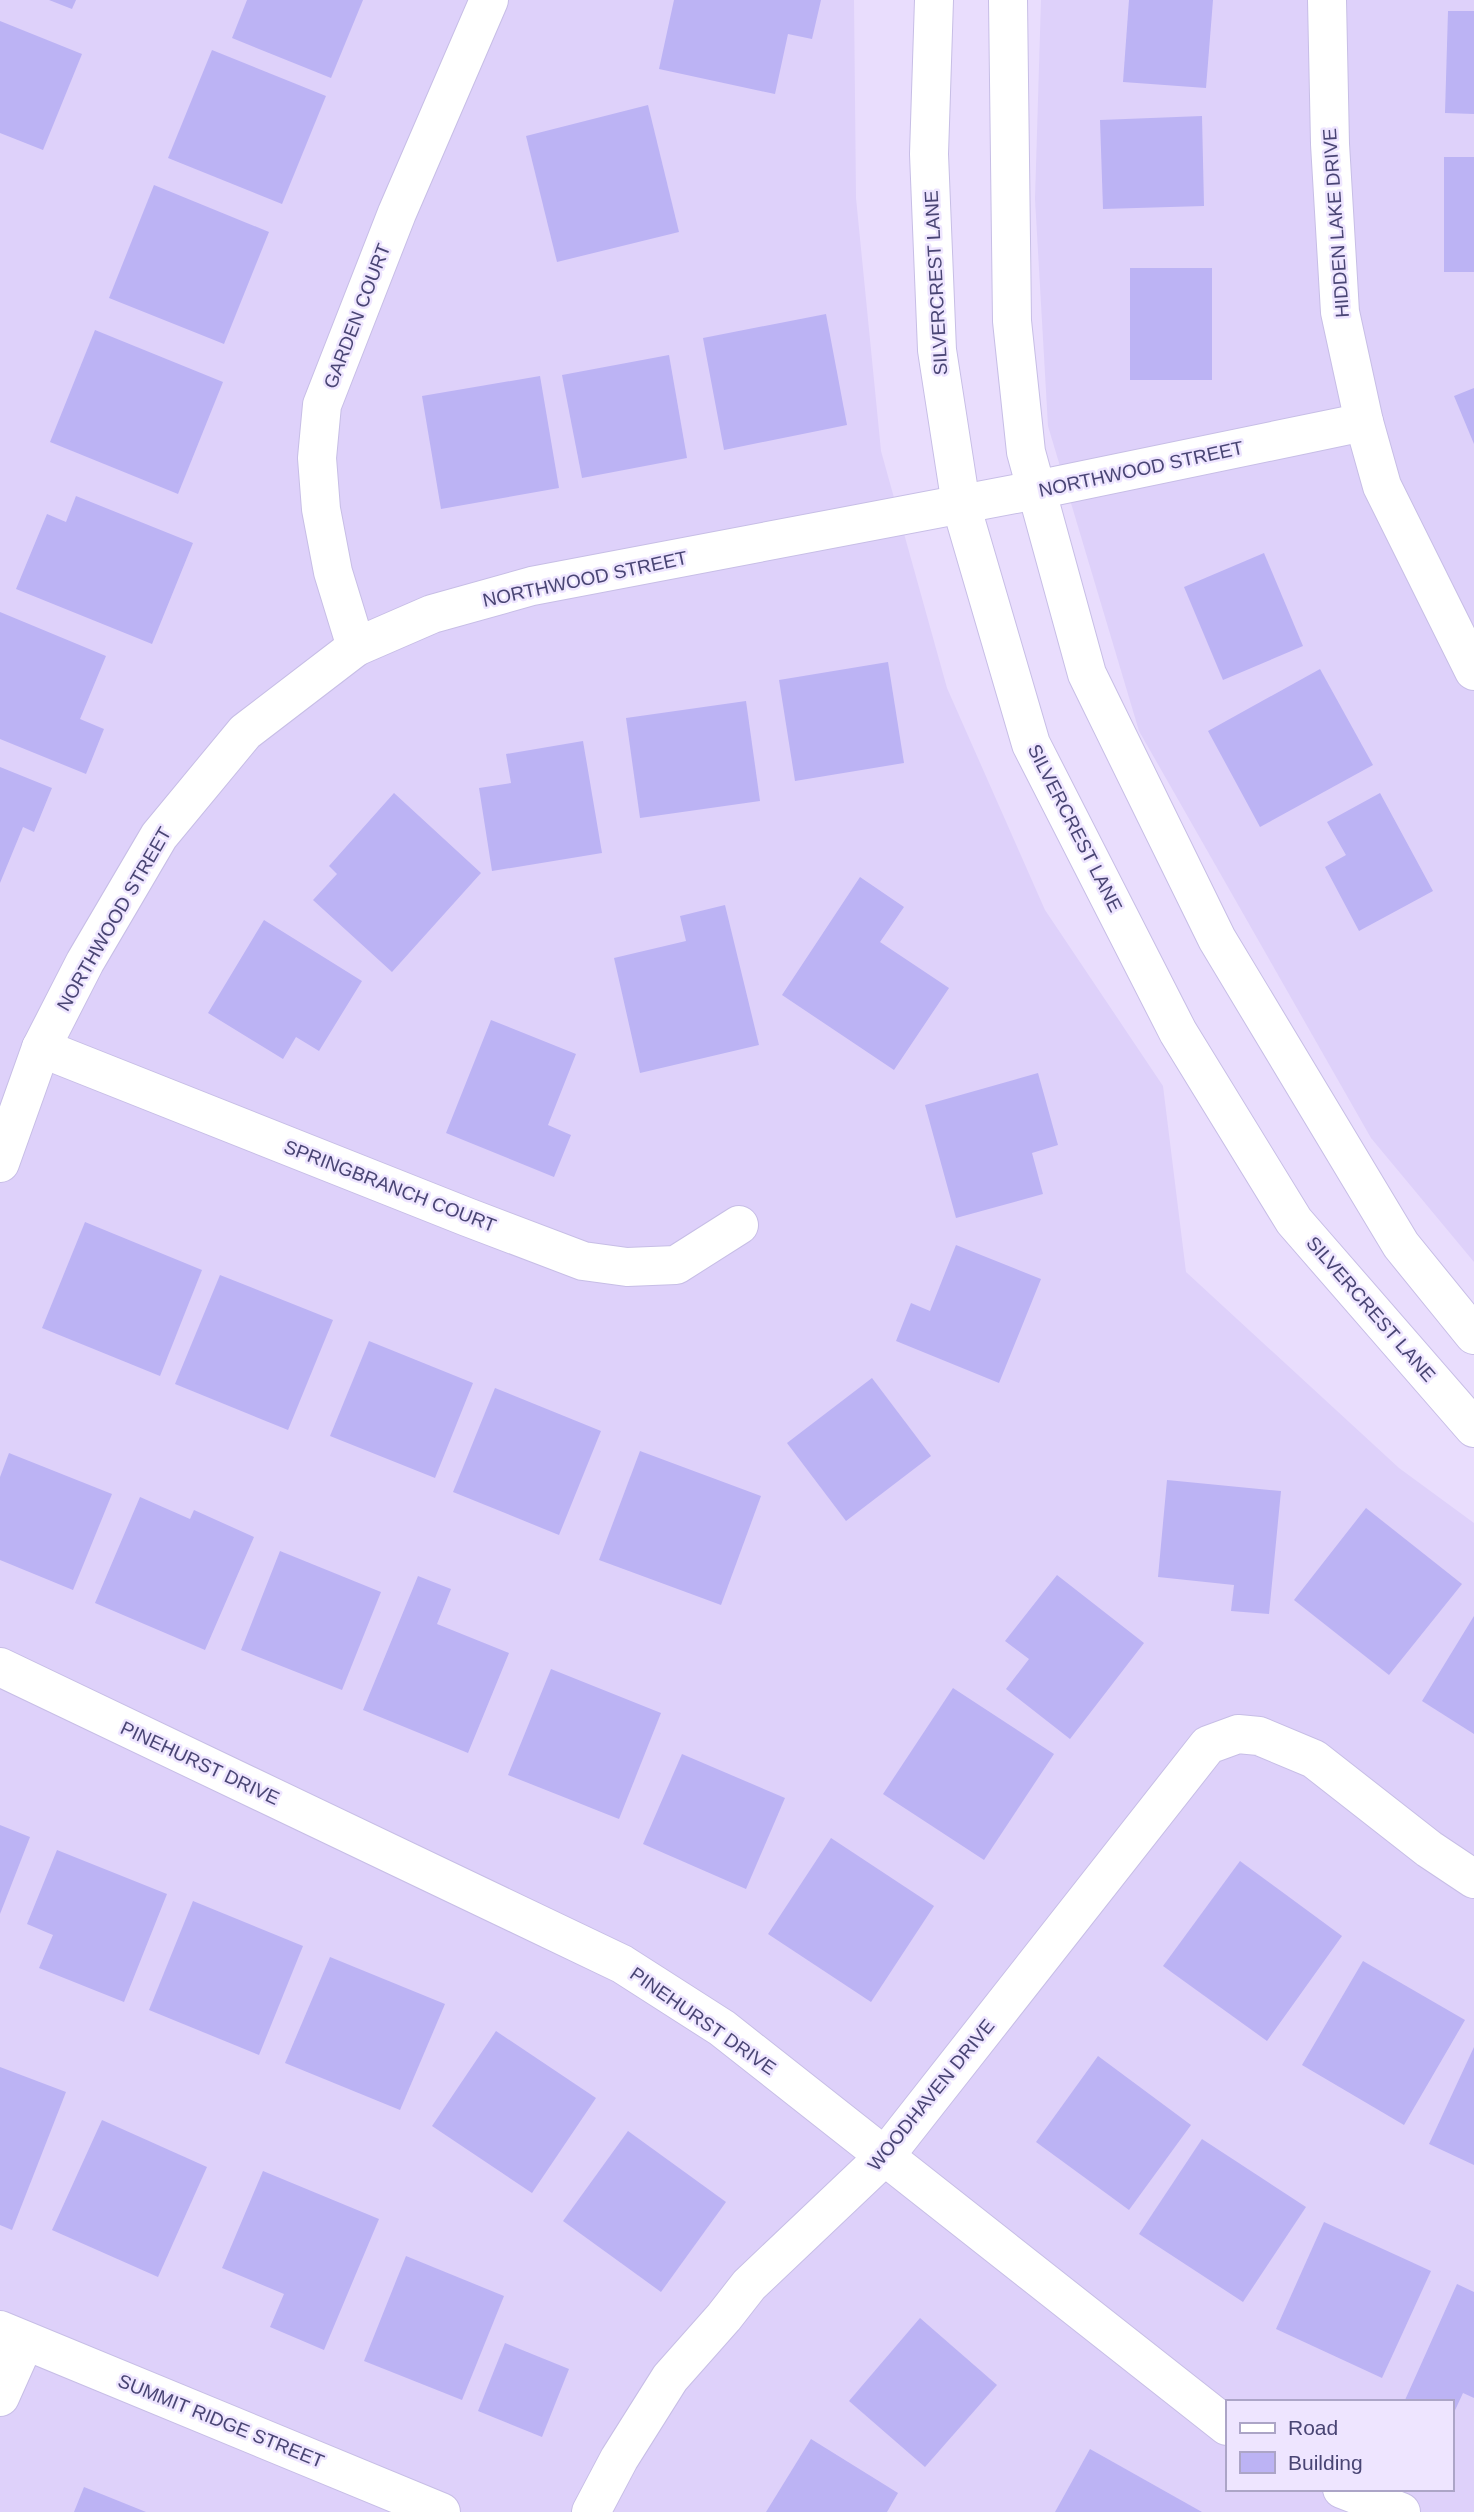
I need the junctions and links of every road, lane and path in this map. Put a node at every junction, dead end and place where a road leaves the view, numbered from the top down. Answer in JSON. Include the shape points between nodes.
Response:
{"nodes":[{"id":1,"x":489,"y":0,"type":"edge"},
{"id":2,"x":934,"y":0,"type":"edge"},
{"id":3,"x":1008,"y":0,"type":"edge"},
{"id":4,"x":1326,"y":0,"type":"edge"},
{"id":5,"x":1364,"y":422,"type":"junction"},
{"id":6,"x":1035,"y":491,"type":"junction"},
{"id":7,"x":961,"y":505,"type":"junction"},
{"id":8,"x":356,"y":647,"type":"junction"},
{"id":9,"x":1471,"y":658,"type":"edge"},
{"id":10,"x":41,"y":1048,"type":"junction"},
{"id":11,"x":0,"y":1163,"type":"edge"},
{"id":12,"x":739,"y":1225,"type":"dead end"},
{"id":13,"x":1474,"y":1335,"type":"edge"},
{"id":14,"x":1474,"y":1428,"type":"edge"},
{"id":15,"x":0,"y":1667,"type":"edge"},
{"id":16,"x":1474,"y":1879,"type":"edge"},
{"id":17,"x":885,"y":2156,"type":"junction"},
{"id":18,"x":13,"y":2335,"type":"edge"},
{"id":19,"x":0,"y":2397,"type":"edge"},
{"id":20,"x":1226,"y":2425,"type":"edge"},
{"id":21,"x":1340,"y":2497,"type":"edge"},
{"id":22,"x":441,"y":2512,"type":"edge"},
{"id":23,"x":591,"y":2512,"type":"edge"},
{"id":24,"x":1401,"y":2512,"type":"edge"}],
"edges":[{"from":1,"to":8,"type":"street","name":"GARDEN COURT","via":[[397,213],[322,405],[317,458],[321,509],[333,572]]},
{"from":2,"to":7,"type":"street","name":"SILVERCREST LANE","via":[[929,154],[937,350]]},
{"from":3,"to":6,"type":"street","via":[[1012,321],[1026,452]]},
{"from":4,"to":5,"type":"street","name":"HIDDEN LAKE DRIVE","via":[[1340,312]]},
{"from":5,"to":6,"type":"street","name":"NORTHWOOD STREET"},
{"from":5,"to":9,"type":"street","name":"HIDDEN LAKE DRIVE","via":[[1382,486]]},
{"from":6,"to":7,"type":"street","name":"NORTHWOOD STREET"},
{"from":6,"to":13,"type":"street","via":[[1087,674],[1217,939],[1401,1245]]},
{"from":7,"to":8,"type":"street","name":"NORTHWOOD STREET","via":[[533,586],[432,614]]},
{"from":7,"to":14,"type":"street","name":"SILVERCREST LANE","via":[[1031,744],[1178,1032],[1294,1220]]},
{"from":8,"to":10,"type":"street","name":"NORTHWOOD STREET","via":[[246,732],[159,836]]},
{"from":10,"to":11,"type":"street","name":"NORTHWOOD STREET"},
{"from":10,"to":12,"type":"street","name":"SPRINGBRANCH COURT","via":[[583,1261],[627,1267],[676,1265]]},
{"from":15,"to":17,"type":"street","name":"PINEHURST DRIVE","via":[[622,1964],[722,2028]]},
{"from":16,"to":17,"type":"street","name":"WOODHAVEN DRIVE","via":[[1314,1759],[1259,1736],[1238,1734],[1208,1745]]},
{"from":17,"to":20,"type":"street","name":"PINEHURST DRIVE"},
{"from":17,"to":23,"type":"street","name":"WOODHAVEN DRIVE","via":[[749,2285],[670,2378]]},
{"from":18,"to":19,"type":"street"},
{"from":18,"to":22,"type":"street","name":"SUMMIT RIDGE STREET"},
{"from":21,"to":24,"type":"street"}]}
